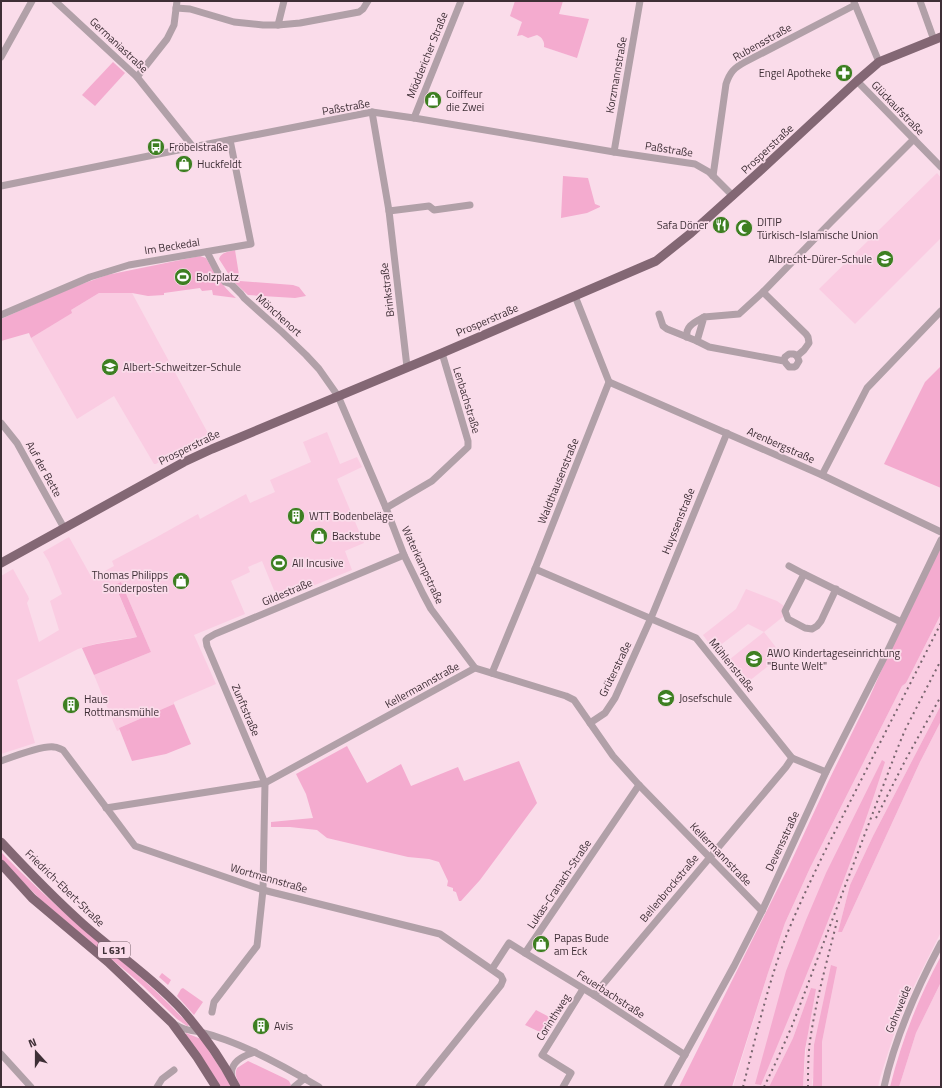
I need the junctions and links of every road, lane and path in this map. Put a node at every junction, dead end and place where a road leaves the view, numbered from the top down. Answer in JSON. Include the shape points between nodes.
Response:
{"nodes":[{"id":1,"x":32,"y":1,"type":"edge"},
{"id":2,"x":56,"y":1,"type":"edge"},
{"id":3,"x":284,"y":1,"type":"edge"},
{"id":4,"x":368,"y":1,"type":"edge"},
{"id":5,"x":461,"y":1,"type":"edge"},
{"id":6,"x":640,"y":1,"type":"edge"},
{"id":7,"x":920,"y":1,"type":"edge"},
{"id":8,"x":854,"y":3,"type":"edge"},
{"id":9,"x":176,"y":4,"type":"edge"},
{"id":10,"x":278,"y":25,"type":"junction"},
{"id":11,"x":937,"y":38,"type":"edge"},
{"id":12,"x":1,"y":57,"type":"edge"},
{"id":13,"x":879,"y":62,"type":"junction"},
{"id":14,"x":137,"y":77,"type":"junction"},
{"id":15,"x":857,"y":81,"type":"junction"},
{"id":16,"x":372,"y":112,"type":"junction"},
{"id":17,"x":414,"y":118,"type":"junction"},
{"id":18,"x":914,"y":139,"type":"junction"},
{"id":19,"x":230,"y":140,"type":"junction"},
{"id":20,"x":193,"y":147,"type":"junction"},
{"id":21,"x":614,"y":152,"type":"junction"},
{"id":22,"x":941,"y":167,"type":"edge"},
{"id":23,"x":713,"y":176,"type":"junction"},
{"id":24,"x":1,"y":186,"type":"edge"},
{"id":25,"x":733,"y":196,"type":"junction"},
{"id":26,"x":470,"y":205,"type":"dead end"},
{"id":27,"x":388,"y":211,"type":"junction"},
{"id":28,"x":207,"y":252,"type":"junction"},
{"id":29,"x":763,"y":292,"type":"junction"},
{"id":30,"x":574,"y":296,"type":"junction"},
{"id":31,"x":941,"y":311,"type":"edge"},
{"id":32,"x":658,"y":314,"type":"dead end"},
{"id":33,"x":1,"y":315,"type":"edge"},
{"id":34,"x":704,"y":317,"type":"junction"},
{"id":35,"x":687,"y":337,"type":"junction"},
{"id":36,"x":697,"y":341,"type":"junction"},
{"id":37,"x":442,"y":353,"type":"junction"},
{"id":38,"x":797,"y":356,"type":"junction"},
{"id":39,"x":784,"y":361,"type":"junction"},
{"id":40,"x":407,"y":367,"type":"junction"},
{"id":41,"x":609,"y":382,"type":"junction"},
{"id":42,"x":338,"y":396,"type":"junction"},
{"id":43,"x":1,"y":423,"type":"edge"},
{"id":44,"x":726,"y":433,"type":"junction"},
{"id":45,"x":822,"y":475,"type":"junction"},
{"id":46,"x":386,"y":508,"type":"junction"},
{"id":47,"x":64,"y":528,"type":"junction"},
{"id":48,"x":941,"y":532,"type":"edge"},
{"id":49,"x":941,"y":540,"type":"edge"},
{"id":50,"x":404,"y":555,"type":"junction"},
{"id":51,"x":1,"y":563,"type":"edge"},
{"id":52,"x":789,"y":566,"type":"dead end"},
{"id":53,"x":535,"y":569,"type":"junction"},
{"id":54,"x":804,"y":574,"type":"junction"},
{"id":55,"x":836,"y":589,"type":"junction"},
{"id":56,"x":651,"y":618,"type":"junction"},
{"id":57,"x":901,"y":622,"type":"junction"},
{"id":58,"x":207,"y":646,"type":"joint"},
{"id":59,"x":475,"y":668,"type":"junction"},
{"id":60,"x":492,"y":673,"type":"junction"},
{"id":61,"x":590,"y":723,"type":"junction"},
{"id":62,"x":792,"y":758,"type":"junction"},
{"id":63,"x":1,"y":761,"type":"edge"},
{"id":64,"x":826,"y":772,"type":"junction"},
{"id":65,"x":265,"y":783,"type":"junction"},
{"id":66,"x":639,"y":786,"type":"junction"},
{"id":67,"x":106,"y":808,"type":"junction"},
{"id":68,"x":1,"y":842,"type":"edge"},
{"id":69,"x":709,"y":858,"type":"junction"},
{"id":70,"x":1,"y":864,"type":"edge"},
{"id":71,"x":263,"y":890,"type":"junction"},
{"id":72,"x":762,"y":911,"type":"junction"},
{"id":73,"x":941,"y":943,"type":"edge"},
{"id":74,"x":525,"y":953,"type":"junction"},
{"id":75,"x":492,"y":969,"type":"junction"},
{"id":76,"x":583,"y":989,"type":"junction"},
{"id":77,"x":594,"y":996,"type":"junction"},
{"id":78,"x":212,"y":1012,"type":"dead end"},
{"id":79,"x":172,"y":1023,"type":"junction"},
{"id":80,"x":200,"y":1032,"type":"junction"},
{"id":81,"x":255,"y":1052,"type":"junction"},
{"id":82,"x":1,"y":1054,"type":"edge"},
{"id":83,"x":685,"y":1055,"type":"junction"},
{"id":84,"x":174,"y":1070,"type":"dead end"},
{"id":85,"x":305,"y":1078,"type":"junction"},
{"id":86,"x":234,"y":1083,"type":"edge"},
{"id":87,"x":31,"y":1087,"type":"edge"},
{"id":88,"x":157,"y":1087,"type":"edge"},
{"id":89,"x":216,"y":1087,"type":"edge"},
{"id":90,"x":294,"y":1087,"type":"edge"},
{"id":91,"x":319,"y":1087,"type":"edge"},
{"id":92,"x":419,"y":1087,"type":"edge"},
{"id":93,"x":563,"y":1087,"type":"edge"},
{"id":94,"x":668,"y":1087,"type":"edge"},
{"id":95,"x":884,"y":1087,"type":"edge"}],
"edges":[{"from":1,"to":12,"type":"street"},
{"from":2,"to":14,"type":"street","name":"Germaniastraße"},
{"from":3,"to":10,"type":"street"},
{"from":4,"to":10,"type":"street","via":[[359,12]]},
{"from":5,"to":17,"type":"street","name":"Möddericher Straße"},
{"from":6,"to":21,"type":"street","name":"Korzmannstraße"},
{"from":7,"to":11,"type":"street"},
{"from":8,"to":13,"type":"street"},
{"from":8,"to":23,"type":"street","name":"Rubensstraße","via":[[745,62],[729,74]]},
{"from":9,"to":10,"type":"street","via":[[234,22]]},
{"from":9,"to":14,"type":"street","via":[[174,25],[167,39]]},
{"from":11,"to":13,"type":"main road","name":"Prosperstraße"},
{"from":13,"to":15,"type":"main road","name":"Prosperstraße"},
{"from":14,"to":20,"type":"street","name":"Germaniastraße"},
{"from":15,"to":18,"type":"street","name":"Glückaufstraße"},
{"from":15,"to":25,"type":"main road","name":"Prosperstraße"},
{"from":16,"to":17,"type":"street","name":"Paßstraße"},
{"from":16,"to":19,"type":"street","name":"Paßstraße"},
{"from":16,"to":27,"type":"street","name":"Brinkstraße"},
{"from":17,"to":21,"type":"street","name":"Paßstraße"},
{"from":18,"to":22,"type":"street","name":"Glückaufstraße"},
{"from":18,"to":29,"type":"street"},
{"from":19,"to":20,"type":"street","name":"Paßstraße"},
{"from":19,"to":28,"type":"street","name":"Im Beckedal","via":[[251,244]]},
{"from":20,"to":24,"type":"street","name":"Paßstraße"},
{"from":21,"to":23,"type":"street","name":"Paßstraße","via":[[695,164]]},
{"from":23,"to":25,"type":"street","name":"Paßstraße"},
{"from":25,"to":30,"type":"main road","name":"Prosperstraße","via":[[656,262]]},
{"from":26,"to":27,"type":"street","via":[[434,210],[429,206]]},
{"from":27,"to":40,"type":"street","name":"Brinkstraße"},
{"from":28,"to":33,"type":"street","name":"Im Beckedal","via":[[129,265],[90,277]]},
{"from":28,"to":42,"type":"street","name":"Mönchenort","via":[[225,282],[231,284],[306,355]]},
{"from":29,"to":34,"type":"street","via":[[739,314]]},
{"from":29,"to":38,"type":"street","via":[[808,337],[809,343]]},
{"from":30,"to":37,"type":"main road","name":"Prosperstraße"},
{"from":30,"to":41,"type":"street"},
{"from":31,"to":45,"type":"street","via":[[867,388]]},
{"from":32,"to":35,"type":"street","via":[[663,326]]},
{"from":34,"to":35,"type":"street","via":[[689,327]]},
{"from":34,"to":36,"type":"street"},
{"from":35,"to":36,"type":"street"},
{"from":36,"to":39,"type":"street","via":[[709,347]]},
{"from":37,"to":40,"type":"main road","name":"Prosperstraße"},
{"from":37,"to":46,"type":"street","name":"Lenbachstraße","via":[[468,447],[432,481]]},
{"from":38,"to":39,"type":"street","via":[[789,354]]},
{"from":38,"to":39,"type":"street","via":[[799,361],[794,367],[788,366]]},
{"from":40,"to":42,"type":"main road","name":"Prosperstraße"},
{"from":41,"to":44,"type":"street","name":"Arenbergstraße"},
{"from":41,"to":53,"type":"street","name":"Waldthausenstraße"},
{"from":42,"to":46,"type":"street","name":"Waterkampstraße"},
{"from":42,"to":47,"type":"main road","name":"Prosperstraße","via":[[184,462]]},
{"from":43,"to":47,"type":"street","name":"Auf der Bette","via":[[17,444]]},
{"from":44,"to":45,"type":"street","name":"Arenbergstraße"},
{"from":44,"to":56,"type":"street","name":"Huyssenstraße"},
{"from":45,"to":48,"type":"street","name":"Arenbergstraße"},
{"from":46,"to":50,"type":"street","name":"Waterkampstraße"},
{"from":47,"to":51,"type":"main road","name":"Prosperstraße"},
{"from":49,"to":57,"type":"street","name":"Devensstraße"},
{"from":50,"to":58,"type":"street","name":"Gildestraße","via":[[215,634],[207,639]]},
{"from":50,"to":59,"type":"street","name":"Waterkampstraße","via":[[431,609]]},
{"from":52,"to":54,"type":"street"},
{"from":53,"to":56,"type":"street","name":"Mühlenstraße"},
{"from":53,"to":60,"type":"street","name":"Waldthausenstraße"},
{"from":54,"to":55,"type":"street"},
{"from":54,"to":55,"type":"street","via":[[785,611],[788,619],[805,628],[812,629],[821,621]]},
{"from":55,"to":57,"type":"street"},
{"from":56,"to":61,"type":"street","name":"Grüterstraße","via":[[615,698],[605,713]]},
{"from":56,"to":62,"type":"street","name":"Mühlenstraße","via":[[696,638]]},
{"from":57,"to":64,"type":"street","name":"Devensstraße"},
{"from":58,"to":65,"type":"street","name":"Zunftstraße"},
{"from":59,"to":60,"type":"street","name":"Kellermannstraße"},
{"from":59,"to":65,"type":"street","name":"Kellermannstraße"},
{"from":60,"to":61,"type":"street","name":"Kellermannstraße","via":[[574,700]]},
{"from":61,"to":66,"type":"street","name":"Kellermannstraße","via":[[613,756]]},
{"from":62,"to":64,"type":"street","name":"Mühlenstraße"},
{"from":62,"to":69,"type":"street","name":"Bellenbrockstraße"},
{"from":63,"to":67,"type":"street","name":"Wortmannstraße","via":[[54,746],[63,750]]},
{"from":64,"to":72,"type":"street","name":"Devensstraße"},
{"from":65,"to":67,"type":"street","name":"Kellermannstraße"},
{"from":65,"to":71,"type":"street"},
{"from":66,"to":69,"type":"street","name":"Kellermannstraße"},
{"from":66,"to":74,"type":"street","name":"Lukas-Cranach-Straße"},
{"from":67,"to":71,"type":"street","name":"Wortmannstraße","via":[[135,846]]},
{"from":68,"to":80,"type":"main road","name":"Friedrich-Ebert-Straße","number":"L 631","via":[[83,923],[158,987]]},
{"from":69,"to":72,"type":"street","name":"Kellermannstraße"},
{"from":69,"to":77,"type":"street","name":"Bellenbrockstraße"},
{"from":70,"to":79,"type":"main road","number":"L 631","via":[[32,898],[108,962]]},
{"from":71,"to":75,"type":"street","name":"Wortmannstraße","via":[[440,934]]},
{"from":71,"to":78,"type":"street","via":[[257,946],[214,1002]]},
{"from":72,"to":83,"type":"street","name":"Devensstraße"},
{"from":73,"to":95,"type":"street","name":"Gohrweide","via":[[899,1033]]},
{"from":74,"to":75,"type":"street","via":[[509,943]]},
{"from":74,"to":76,"type":"street","name":"Feuerbachstraße"},
{"from":75,"to":92,"type":"street","name":"Wortmannstraße","via":[[501,976],[501,985]]},
{"from":76,"to":77,"type":"street","name":"Feuerbachstraße"},
{"from":76,"to":93,"type":"street","name":"Corinthweg","via":[[542,1055],[571,1073]]},
{"from":77,"to":83,"type":"street","name":"Feuerbachstraße"},
{"from":79,"to":80,"type":"street","via":[[190,1031]]},
{"from":79,"to":89,"type":"main road","number":"L 631"},
{"from":80,"to":81,"type":"street"},
{"from":80,"to":86,"type":"main road","number":"L 631"},
{"from":81,"to":85,"type":"street"},
{"from":81,"to":86,"type":"street","via":[[241,1057],[232,1069]]},
{"from":82,"to":87,"type":"street"},
{"from":83,"to":94,"type":"street","name":"Devensstraße"},
{"from":84,"to":88,"type":"street","via":[[162,1078]]},
{"from":85,"to":90,"type":"street"},
{"from":85,"to":91,"type":"street"}]}
